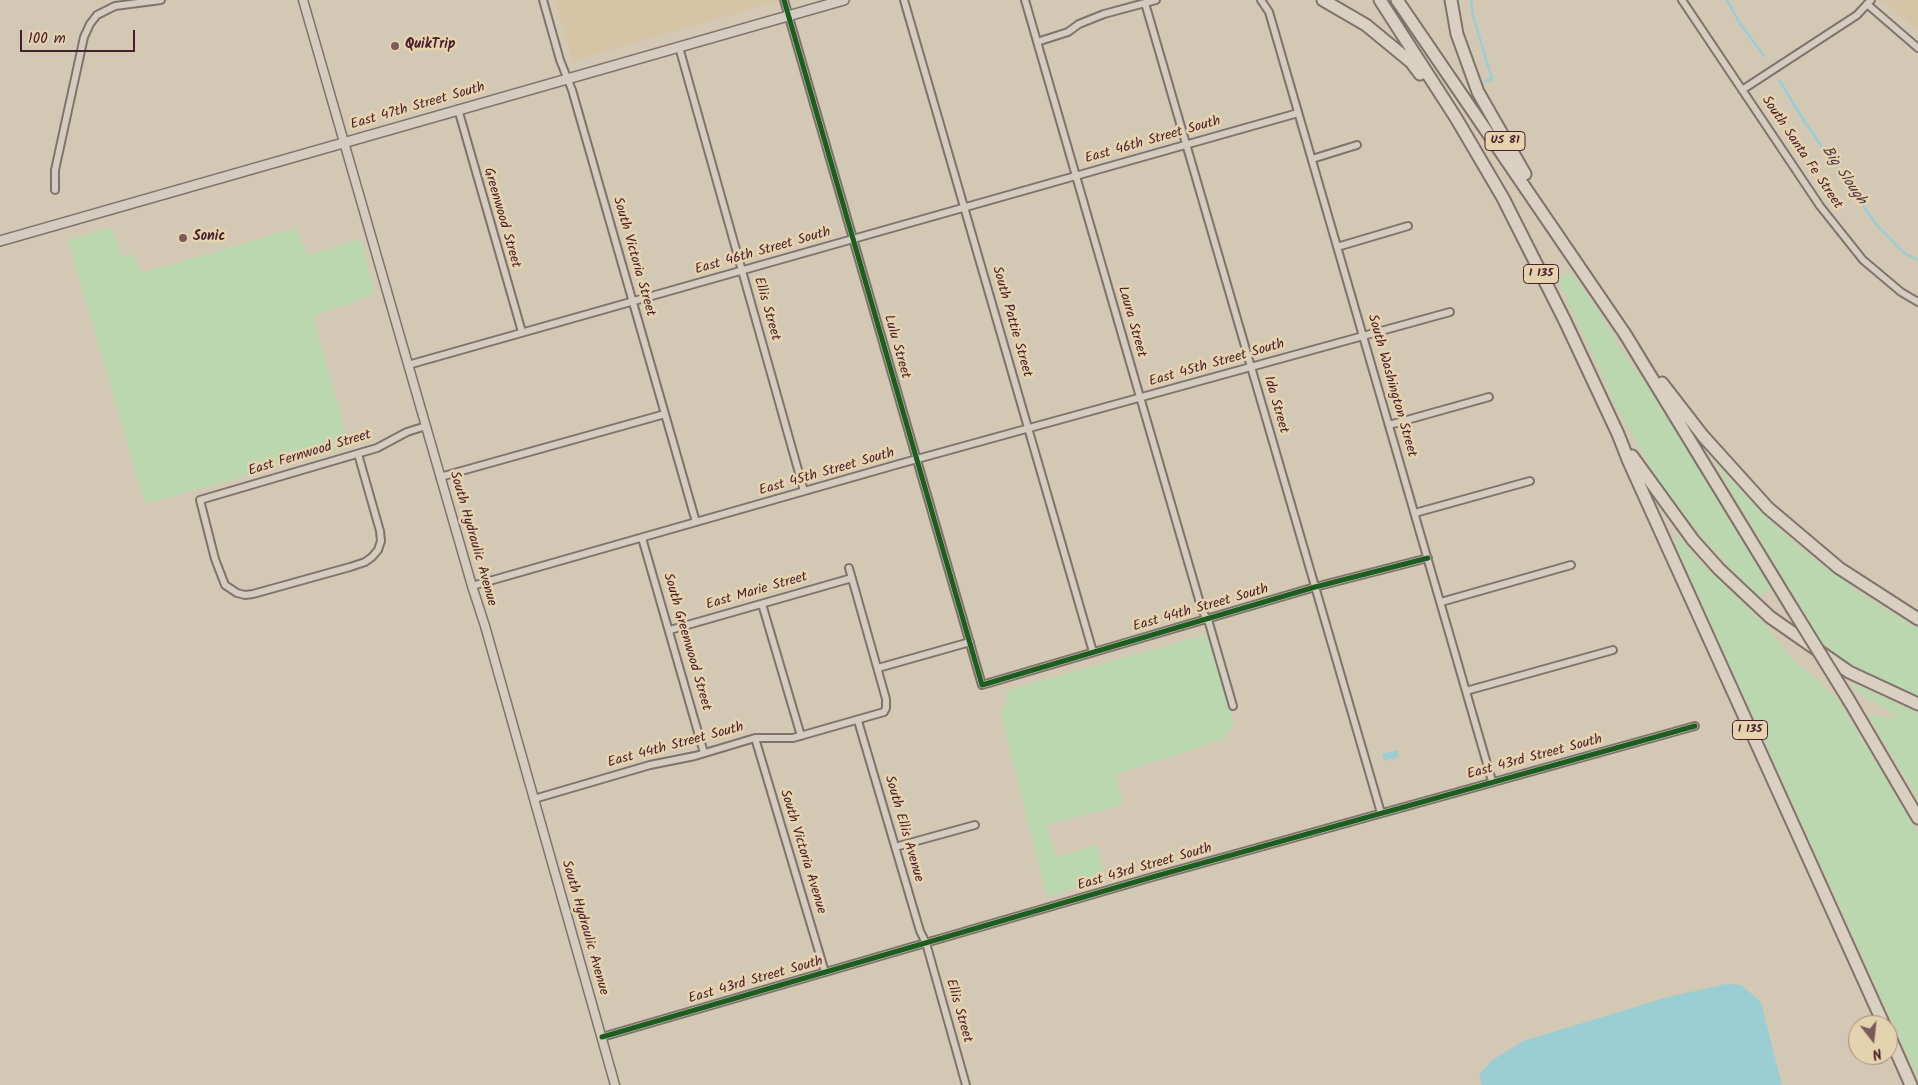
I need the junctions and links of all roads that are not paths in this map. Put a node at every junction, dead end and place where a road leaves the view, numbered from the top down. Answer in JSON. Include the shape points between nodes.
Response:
{"nodes":[{"id":1,"x":162,"y":0,"type":"edge"},
{"id":2,"x":303,"y":0,"type":"edge"},
{"id":3,"x":543,"y":0,"type":"edge"},
{"id":4,"x":784,"y":0,"type":"edge"},
{"id":5,"x":844,"y":0,"type":"edge"},
{"id":6,"x":904,"y":0,"type":"edge"},
{"id":7,"x":1025,"y":0,"type":"edge"},
{"id":8,"x":1156,"y":0,"type":"edge"},
{"id":9,"x":1261,"y":0,"type":"edge"},
{"id":10,"x":1323,"y":0,"type":"edge"},
{"id":11,"x":1380,"y":0,"type":"edge"},
{"id":12,"x":1397,"y":0,"type":"edge"},
{"id":13,"x":1452,"y":0,"type":"edge"},
{"id":14,"x":1682,"y":0,"type":"edge"},
{"id":15,"x":1869,"y":2,"type":"edge"},
{"id":16,"x":1145,"y":3,"type":"junction"},
{"id":17,"x":789,"y":16,"type":"junction"},
{"id":18,"x":1037,"y":42,"type":"junction"},
{"id":19,"x":678,"y":47,"type":"junction"},
{"id":20,"x":1918,"y":48,"type":"edge"},
{"id":21,"x":567,"y":79,"type":"junction"},
{"id":22,"x":1742,"y":90,"type":"junction"},
{"id":23,"x":458,"y":109,"type":"junction"},
{"id":24,"x":1298,"y":113,"type":"junction"},
{"id":25,"x":1456,"y":118,"type":"junction"},
{"id":26,"x":344,"y":142,"type":"junction"},
{"id":27,"x":1186,"y":144,"type":"junction"},
{"id":28,"x":1357,"y":145,"type":"dead end"},
{"id":29,"x":1312,"y":159,"type":"junction"},
{"id":30,"x":1076,"y":175,"type":"junction"},
{"id":31,"x":55,"y":190,"type":"dead end"},
{"id":32,"x":965,"y":206,"type":"junction"},
{"id":33,"x":1408,"y":226,"type":"dead end"},
{"id":34,"x":853,"y":238,"type":"junction"},
{"id":35,"x":0,"y":241,"type":"edge"},
{"id":36,"x":1337,"y":247,"type":"junction"},
{"id":37,"x":742,"y":270,"type":"junction"},
{"id":38,"x":1584,"y":272,"type":"junction"},
{"id":39,"x":633,"y":301,"type":"junction"},
{"id":40,"x":1918,"y":302,"type":"edge"},
{"id":41,"x":1450,"y":312,"type":"dead end"},
{"id":42,"x":522,"y":332,"type":"junction"},
{"id":43,"x":1624,"y":334,"type":"junction"},
{"id":44,"x":1363,"y":335,"type":"junction"},
{"id":45,"x":408,"y":364,"type":"junction"},
{"id":46,"x":1250,"y":366,"type":"junction"},
{"id":47,"x":1489,"y":397,"type":"dead end"},
{"id":48,"x":1140,"y":398,"type":"junction"},
{"id":49,"x":665,"y":414,"type":"junction"},
{"id":50,"x":1389,"y":425,"type":"junction"},
{"id":51,"x":426,"y":426,"type":"junction"},
{"id":52,"x":1029,"y":428,"type":"junction"},
{"id":53,"x":1618,"y":434,"type":"junction"},
{"id":54,"x":358,"y":454,"type":"junction"},
{"id":55,"x":917,"y":460,"type":"junction"},
{"id":56,"x":440,"y":477,"type":"junction"},
{"id":57,"x":1530,"y":481,"type":"dead end"},
{"id":58,"x":804,"y":492,"type":"junction"},
{"id":59,"x":1415,"y":514,"type":"junction"},
{"id":60,"x":696,"y":522,"type":"junction"},
{"id":61,"x":642,"y":538,"type":"junction"},
{"id":62,"x":1428,"y":558,"type":"junction"},
{"id":63,"x":1571,"y":565,"type":"dead end"},
{"id":64,"x":849,"y":568,"type":"dead end"},
{"id":65,"x":852,"y":578,"type":"junction"},
{"id":66,"x":472,"y":586,"type":"junction"},
{"id":67,"x":1316,"y":587,"type":"junction"},
{"id":68,"x":1441,"y":602,"type":"junction"},
{"id":69,"x":762,"y":604,"type":"junction"},
{"id":70,"x":1207,"y":618,"type":"junction"},
{"id":71,"x":1918,"y":619,"type":"edge"},
{"id":72,"x":670,"y":630,"type":"junction"},
{"id":73,"x":970,"y":642,"type":"junction"},
{"id":74,"x":1613,"y":650,"type":"dead end"},
{"id":75,"x":1093,"y":652,"type":"junction"},
{"id":76,"x":878,"y":668,"type":"junction"},
{"id":77,"x":982,"y":685,"type":"joint"},
{"id":78,"x":1466,"y":691,"type":"junction"},
{"id":79,"x":1918,"y":704,"type":"edge"},
{"id":80,"x":1233,"y":706,"type":"dead end"},
{"id":81,"x":858,"y":721,"type":"junction"},
{"id":82,"x":1695,"y":726,"type":"dead end"},
{"id":83,"x":801,"y":736,"type":"junction"},
{"id":84,"x":755,"y":738,"type":"junction"},
{"id":85,"x":704,"y":753,"type":"junction"},
{"id":86,"x":1492,"y":781,"type":"junction"},
{"id":87,"x":534,"y":799,"type":"junction"},
{"id":88,"x":1381,"y":813,"type":"junction"},
{"id":89,"x":1918,"y":818,"type":"edge"},
{"id":90,"x":975,"y":825,"type":"dead end"},
{"id":91,"x":895,"y":847,"type":"junction"},
{"id":92,"x":926,"y":943,"type":"junction"},
{"id":93,"x":825,"y":972,"type":"junction"},
{"id":94,"x":1879,"y":1015,"type":"edge"},
{"id":95,"x":602,"y":1037,"type":"junction"},
{"id":96,"x":1898,"y":1056,"type":"edge"},
{"id":97,"x":615,"y":1085,"type":"edge"},
{"id":98,"x":966,"y":1085,"type":"edge"},
{"id":99,"x":1911,"y":1085,"type":"edge"}],
"edges":[{"from":1,"to":31,"type":"street","via":[[114,6],[90,24],[84,37],[55,170]]},
{"from":2,"to":26,"type":"street","name":"South Hydraulic Avenue"},
{"from":3,"to":21,"type":"street","name":"South Victoria Street"},
{"from":4,"to":17,"type":"street","name":"Lulu Street"},
{"from":5,"to":17,"type":"main road","name":"East 47th Street South"},
{"from":6,"to":32,"type":"street","name":"South Pattie Street"},
{"from":7,"to":18,"type":"street","name":"Laura Street"},
{"from":8,"to":16,"type":"street"},
{"from":9,"to":24,"type":"street","name":"South Washington Street","via":[[1269,12]]},
{"from":10,"to":25,"type":"highway","via":[[1366,25],[1411,62]]},
{"from":11,"to":25,"type":"highway","number":"I 135"},
{"from":12,"to":38,"type":"highway","number":"I 135"},
{"from":13,"to":38,"type":"highway","number":"US 81","via":[[1457,34],[1478,92]]},
{"from":14,"to":22,"type":"street","name":"South Santa Fe Street"},
{"from":15,"to":20,"type":"street"},
{"from":15,"to":22,"type":"street","via":[[1857,15]]},
{"from":16,"to":18,"type":"street","via":[[1104,14],[1068,32]]},
{"from":16,"to":27,"type":"street","name":"Ida Street"},
{"from":17,"to":19,"type":"main road","name":"East 47th Street South"},
{"from":17,"to":34,"type":"street","name":"Lulu Street"},
{"from":18,"to":30,"type":"street","name":"Laura Street"},
{"from":19,"to":21,"type":"main road","name":"East 47th Street South"},
{"from":19,"to":37,"type":"street","name":"Ellis Street"},
{"from":21,"to":23,"type":"main road","name":"East 47th Street South"},
{"from":21,"to":39,"type":"street","name":"South Victoria Street"},
{"from":22,"to":40,"type":"street","name":"South Santa Fe Street","via":[[1820,206],[1864,260],[1901,292]]},
{"from":23,"to":26,"type":"main road","name":"East 47th Street South"},
{"from":23,"to":42,"type":"street","name":"Greenwood Street"},
{"from":24,"to":27,"type":"street","name":"East 46th Street South"},
{"from":24,"to":29,"type":"street","name":"South Washington Street"},
{"from":25,"to":53,"type":"highway","number":"I 135","via":[[1503,198]]},
{"from":26,"to":35,"type":"main road","name":"East 47th Street South"},
{"from":26,"to":45,"type":"street","name":"South Hydraulic Avenue"},
{"from":27,"to":30,"type":"street","name":"East 46th Street South"},
{"from":27,"to":46,"type":"street","name":"Ida Street"},
{"from":28,"to":29,"type":"street"},
{"from":29,"to":36,"type":"street","name":"South Washington Street"},
{"from":30,"to":32,"type":"street","name":"East 46th Street South"},
{"from":30,"to":48,"type":"street","name":"Laura Street"},
{"from":32,"to":34,"type":"street","name":"East 46th Street South"},
{"from":32,"to":52,"type":"street","name":"South Pattie Street"},
{"from":33,"to":36,"type":"street"},
{"from":34,"to":37,"type":"street","name":"East 46th Street South"},
{"from":34,"to":55,"type":"street","name":"Lulu Street"},
{"from":36,"to":44,"type":"street","name":"South Washington Street"},
{"from":37,"to":39,"type":"street","name":"East 46th Street South"},
{"from":37,"to":58,"type":"street","name":"Ellis Street"},
{"from":38,"to":43,"type":"highway","number":"I 135"},
{"from":39,"to":42,"type":"street","name":"East 46th Street South"},
{"from":39,"to":49,"type":"street","name":"South Victoria Street"},
{"from":41,"to":44,"type":"street","name":"East 45th Street South"},
{"from":42,"to":45,"type":"street","name":"East 46th Street South"},
{"from":43,"to":71,"type":"highway","via":[[1704,436],[1768,508],[1839,568]]},
{"from":43,"to":89,"type":"highway","number":"I 135","bridge":true},
{"from":44,"to":46,"type":"street","name":"East 45th Street South"},
{"from":44,"to":50,"type":"street","name":"South Washington Street"},
{"from":45,"to":51,"type":"street","name":"South Hydraulic Avenue"},
{"from":46,"to":48,"type":"street","name":"East 45th Street South"},
{"from":46,"to":67,"type":"street","name":"Ida Street"},
{"from":47,"to":50,"type":"street"},
{"from":48,"to":52,"type":"street","name":"East 45th Street South"},
{"from":48,"to":70,"type":"street","name":"Laura Street"},
{"from":49,"to":56,"type":"street"},
{"from":49,"to":60,"type":"street","name":"South Victoria Street"},
{"from":50,"to":59,"type":"street","name":"South Washington Street"},
{"from":51,"to":54,"type":"street","name":"East Fernwood Street"},
{"from":51,"to":56,"type":"street","name":"South Hydraulic Avenue"},
{"from":52,"to":55,"type":"street","name":"East 45th Street South"},
{"from":52,"to":75,"type":"street","name":"South Pattie Street"},
{"from":53,"to":79,"type":"highway","via":[[1693,540],[1770,617],[1849,672]]},
{"from":53,"to":94,"type":"highway","number":"I 135"},
{"from":54,"to":54,"type":"street","name":"East Fernwood Street","via":[[200,500],[225,585],[236,593],[253,594],[353,566],[370,558],[378,550],[380,531]]},
{"from":55,"to":58,"type":"street","name":"East 45th Street South"},
{"from":55,"to":73,"type":"street","name":"Lulu Street"},
{"from":56,"to":66,"type":"street","name":"South Hydraulic Avenue"},
{"from":57,"to":59,"type":"street"},
{"from":58,"to":60,"type":"street","name":"East 45th Street South"},
{"from":59,"to":62,"type":"street","name":"South Washington Street"},
{"from":60,"to":61,"type":"street","name":"East 45th Street South"},
{"from":61,"to":66,"type":"street","name":"East 45th Street South"},
{"from":61,"to":72,"type":"street","name":"South Greenwood Street"},
{"from":62,"to":67,"type":"street","name":"East 44th Street South"},
{"from":62,"to":68,"type":"street","name":"South Washington Street"},
{"from":63,"to":68,"type":"street"},
{"from":64,"to":65,"type":"street"},
{"from":65,"to":69,"type":"street","name":"East Marie Street"},
{"from":65,"to":76,"type":"street"},
{"from":66,"to":87,"type":"street","name":"South Hydraulic Avenue"},
{"from":67,"to":70,"type":"street","name":"East 44th Street South"},
{"from":67,"to":88,"type":"street","name":"Ida Street"},
{"from":68,"to":78,"type":"street","name":"South Washington Street"},
{"from":69,"to":72,"type":"street","name":"East Marie Street"},
{"from":69,"to":83,"type":"street"},
{"from":70,"to":75,"type":"street","name":"East 44th Street South"},
{"from":70,"to":80,"type":"street","name":"Laura Street"},
{"from":72,"to":85,"type":"street","name":"South Greenwood Street"},
{"from":73,"to":76,"type":"street"},
{"from":73,"to":77,"type":"street","name":"Lulu Street"},
{"from":74,"to":78,"type":"street"},
{"from":75,"to":77,"type":"street","name":"East 44th Street South"},
{"from":76,"to":81,"type":"street","name":"East 44th Street South","via":[[886,708],[884,712]]},
{"from":78,"to":86,"type":"street","name":"South Washington Street"},
{"from":81,"to":83,"type":"street","name":"East 44th Street South"},
{"from":81,"to":91,"type":"street","name":"South Ellis Avenue"},
{"from":82,"to":86,"type":"street","name":"East 43rd Street South"},
{"from":83,"to":84,"type":"street","name":"East 44th Street South"},
{"from":84,"to":85,"type":"street","name":"East 44th Street South"},
{"from":84,"to":93,"type":"street","name":"South Victoria Avenue"},
{"from":85,"to":87,"type":"street","name":"East 44th Street South","via":[[650,765]]},
{"from":86,"to":88,"type":"street","name":"East 43rd Street South"},
{"from":87,"to":95,"type":"street","name":"South Hydraulic Avenue"},
{"from":88,"to":92,"type":"street","name":"East 43rd Street South"},
{"from":90,"to":91,"type":"street"},
{"from":91,"to":92,"type":"street","name":"South Ellis Avenue"},
{"from":92,"to":93,"type":"street","name":"East 43rd Street South"},
{"from":92,"to":98,"type":"street","name":"Ellis Street"},
{"from":93,"to":95,"type":"street","name":"East 43rd Street South"},
{"from":95,"to":97,"type":"street","name":"South Hydraulic Avenue"},
{"from":96,"to":99,"type":"highway"}]}
